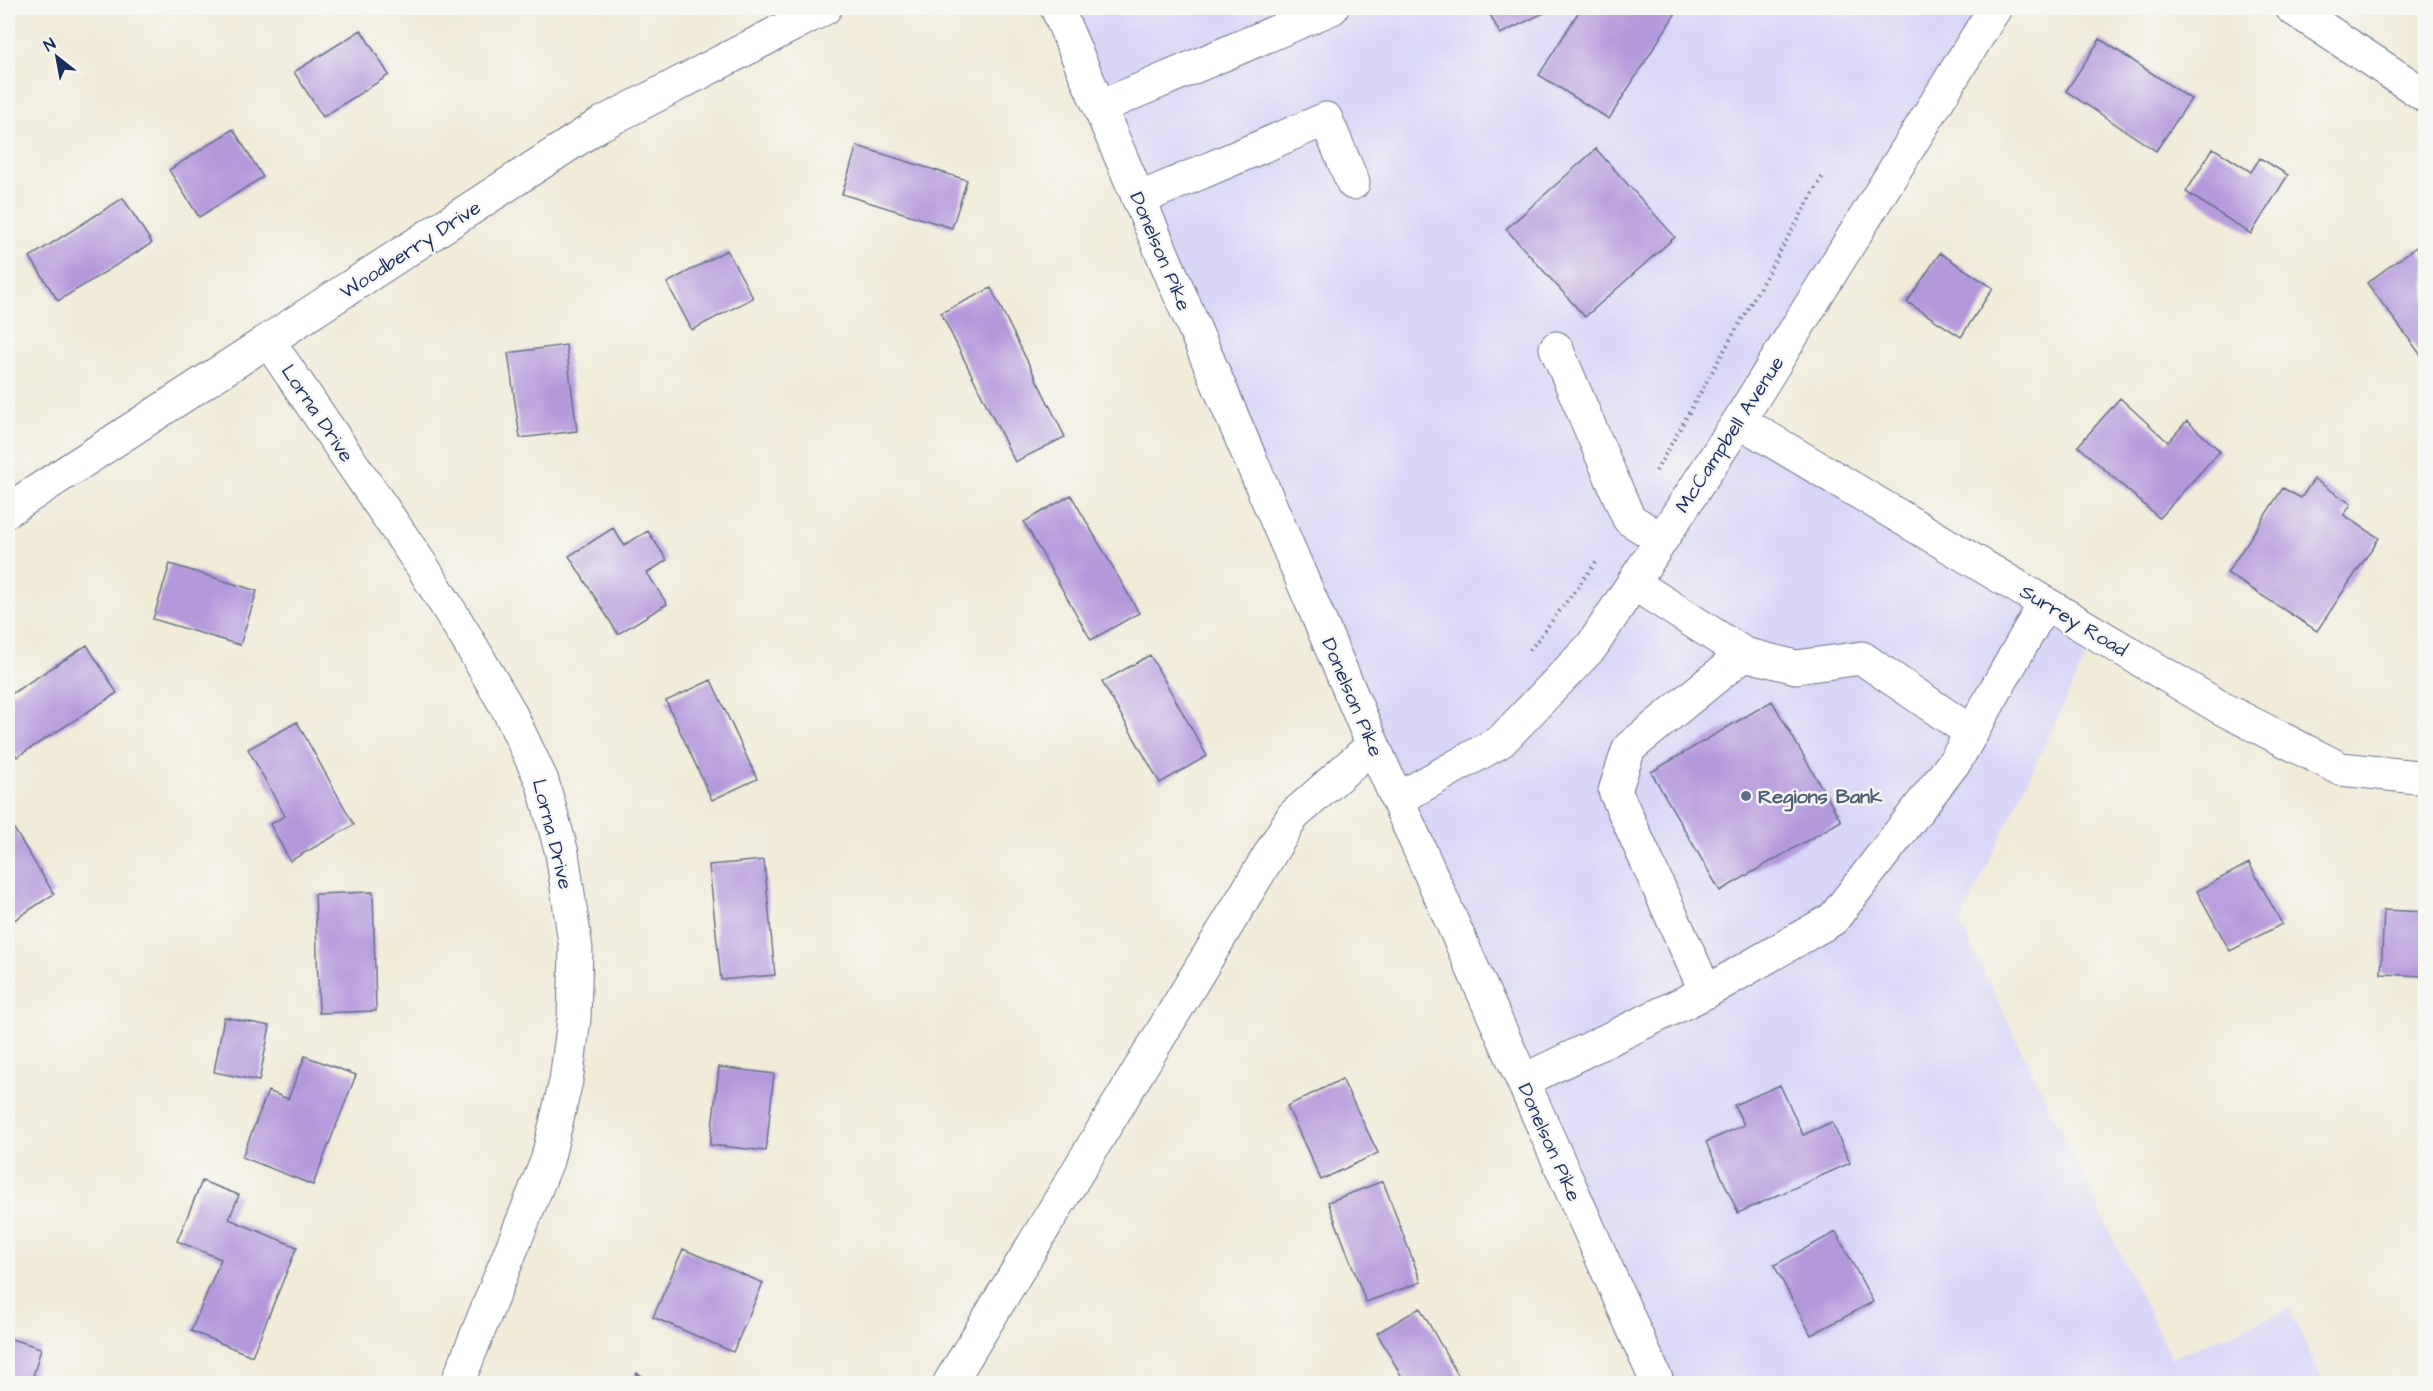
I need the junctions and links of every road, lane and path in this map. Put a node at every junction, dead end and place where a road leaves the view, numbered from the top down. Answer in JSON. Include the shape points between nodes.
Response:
{"nodes":[{"id":1,"x":825,"y":8,"type":"edge"},
{"id":2,"x":1057,"y":8,"type":"edge"},
{"id":3,"x":1332,"y":8,"type":"edge"},
{"id":4,"x":1995,"y":8,"type":"edge"},
{"id":5,"x":2292,"y":8,"type":"edge"},
{"id":6,"x":2426,"y":96,"type":"edge"},
{"id":7,"x":1100,"y":107,"type":"junction"},
{"id":8,"x":1824,"y":174,"type":"dead end"},
{"id":9,"x":1353,"y":183,"type":"dead end"},
{"id":10,"x":1139,"y":199,"type":"junction"},
{"id":11,"x":269,"y":342,"type":"junction"},
{"id":12,"x":1556,"y":348,"type":"dead end"},
{"id":13,"x":1739,"y":421,"type":"junction"},
{"id":14,"x":8,"y":510,"type":"edge"},
{"id":15,"x":1629,"y":519,"type":"junction"},
{"id":16,"x":1661,"y":539,"type":"junction"},
{"id":17,"x":1633,"y":583,"type":"junction"},
{"id":18,"x":2045,"y":603,"type":"junction"},
{"id":19,"x":1744,"y":654,"type":"junction"},
{"id":20,"x":1524,"y":658,"type":"dead end"},
{"id":21,"x":1972,"y":733,"type":"junction"},
{"id":22,"x":1373,"y":745,"type":"junction"},
{"id":23,"x":2426,"y":778,"type":"edge"},
{"id":24,"x":1398,"y":799,"type":"junction"},
{"id":25,"x":1706,"y":992,"type":"junction"},
{"id":26,"x":1523,"y":1081,"type":"junction"},
{"id":27,"x":457,"y":1383,"type":"edge"},
{"id":28,"x":950,"y":1383,"type":"edge"},
{"id":29,"x":1658,"y":1383,"type":"edge"}],
"edges":[{"from":1,"to":11,"type":"street","name":"Woodberry Drive","via":[[599,125]]},
{"from":2,"to":7,"type":"street","name":"Donelson Pike"},
{"from":3,"to":7,"type":"street"},
{"from":4,"to":13,"type":"street","name":"McCampbell Avenue"},
{"from":5,"to":6,"type":"street"},
{"from":7,"to":10,"type":"street","name":"Donelson Pike"},
{"from":8,"to":15,"type":"path"},
{"from":9,"to":10,"type":"street","via":[[1326,119]]},
{"from":10,"to":22,"type":"street","name":"Donelson Pike"},
{"from":11,"to":14,"type":"street","name":"Woodberry Drive"},
{"from":11,"to":27,"type":"street","name":"Lorna Drive","via":[[422,566],[509,711],[542,781],[561,853],[576,949],[574,1018],[566,1081],[547,1161]]},
{"from":12,"to":15,"type":"street"},
{"from":13,"to":16,"type":"street","name":"McCampbell Avenue"},
{"from":13,"to":18,"type":"street","name":"Surrey Road"},
{"from":15,"to":16,"type":"street"},
{"from":15,"to":20,"type":"path"},
{"from":16,"to":17,"type":"street","name":"McCampbell Avenue"},
{"from":17,"to":19,"type":"street"},
{"from":17,"to":24,"type":"street","name":"McCampbell Avenue","via":[[1592,646],[1501,741]]},
{"from":18,"to":21,"type":"street"},
{"from":18,"to":23,"type":"street","name":"Surrey Road","via":[[2223,709],[2341,769]]},
{"from":19,"to":21,"type":"street","via":[[1796,667],[1862,658]]},
{"from":19,"to":25,"type":"street","via":[[1629,748],[1616,791]]},
{"from":21,"to":25,"type":"street","via":[[1956,760],[1833,919]]},
{"from":22,"to":24,"type":"street","name":"Donelson Pike"},
{"from":22,"to":28,"type":"street","via":[[1293,816]]},
{"from":24,"to":26,"type":"street","name":"Donelson Pike"},
{"from":25,"to":26,"type":"street"},
{"from":26,"to":29,"type":"street","name":"Donelson Pike"}]}
